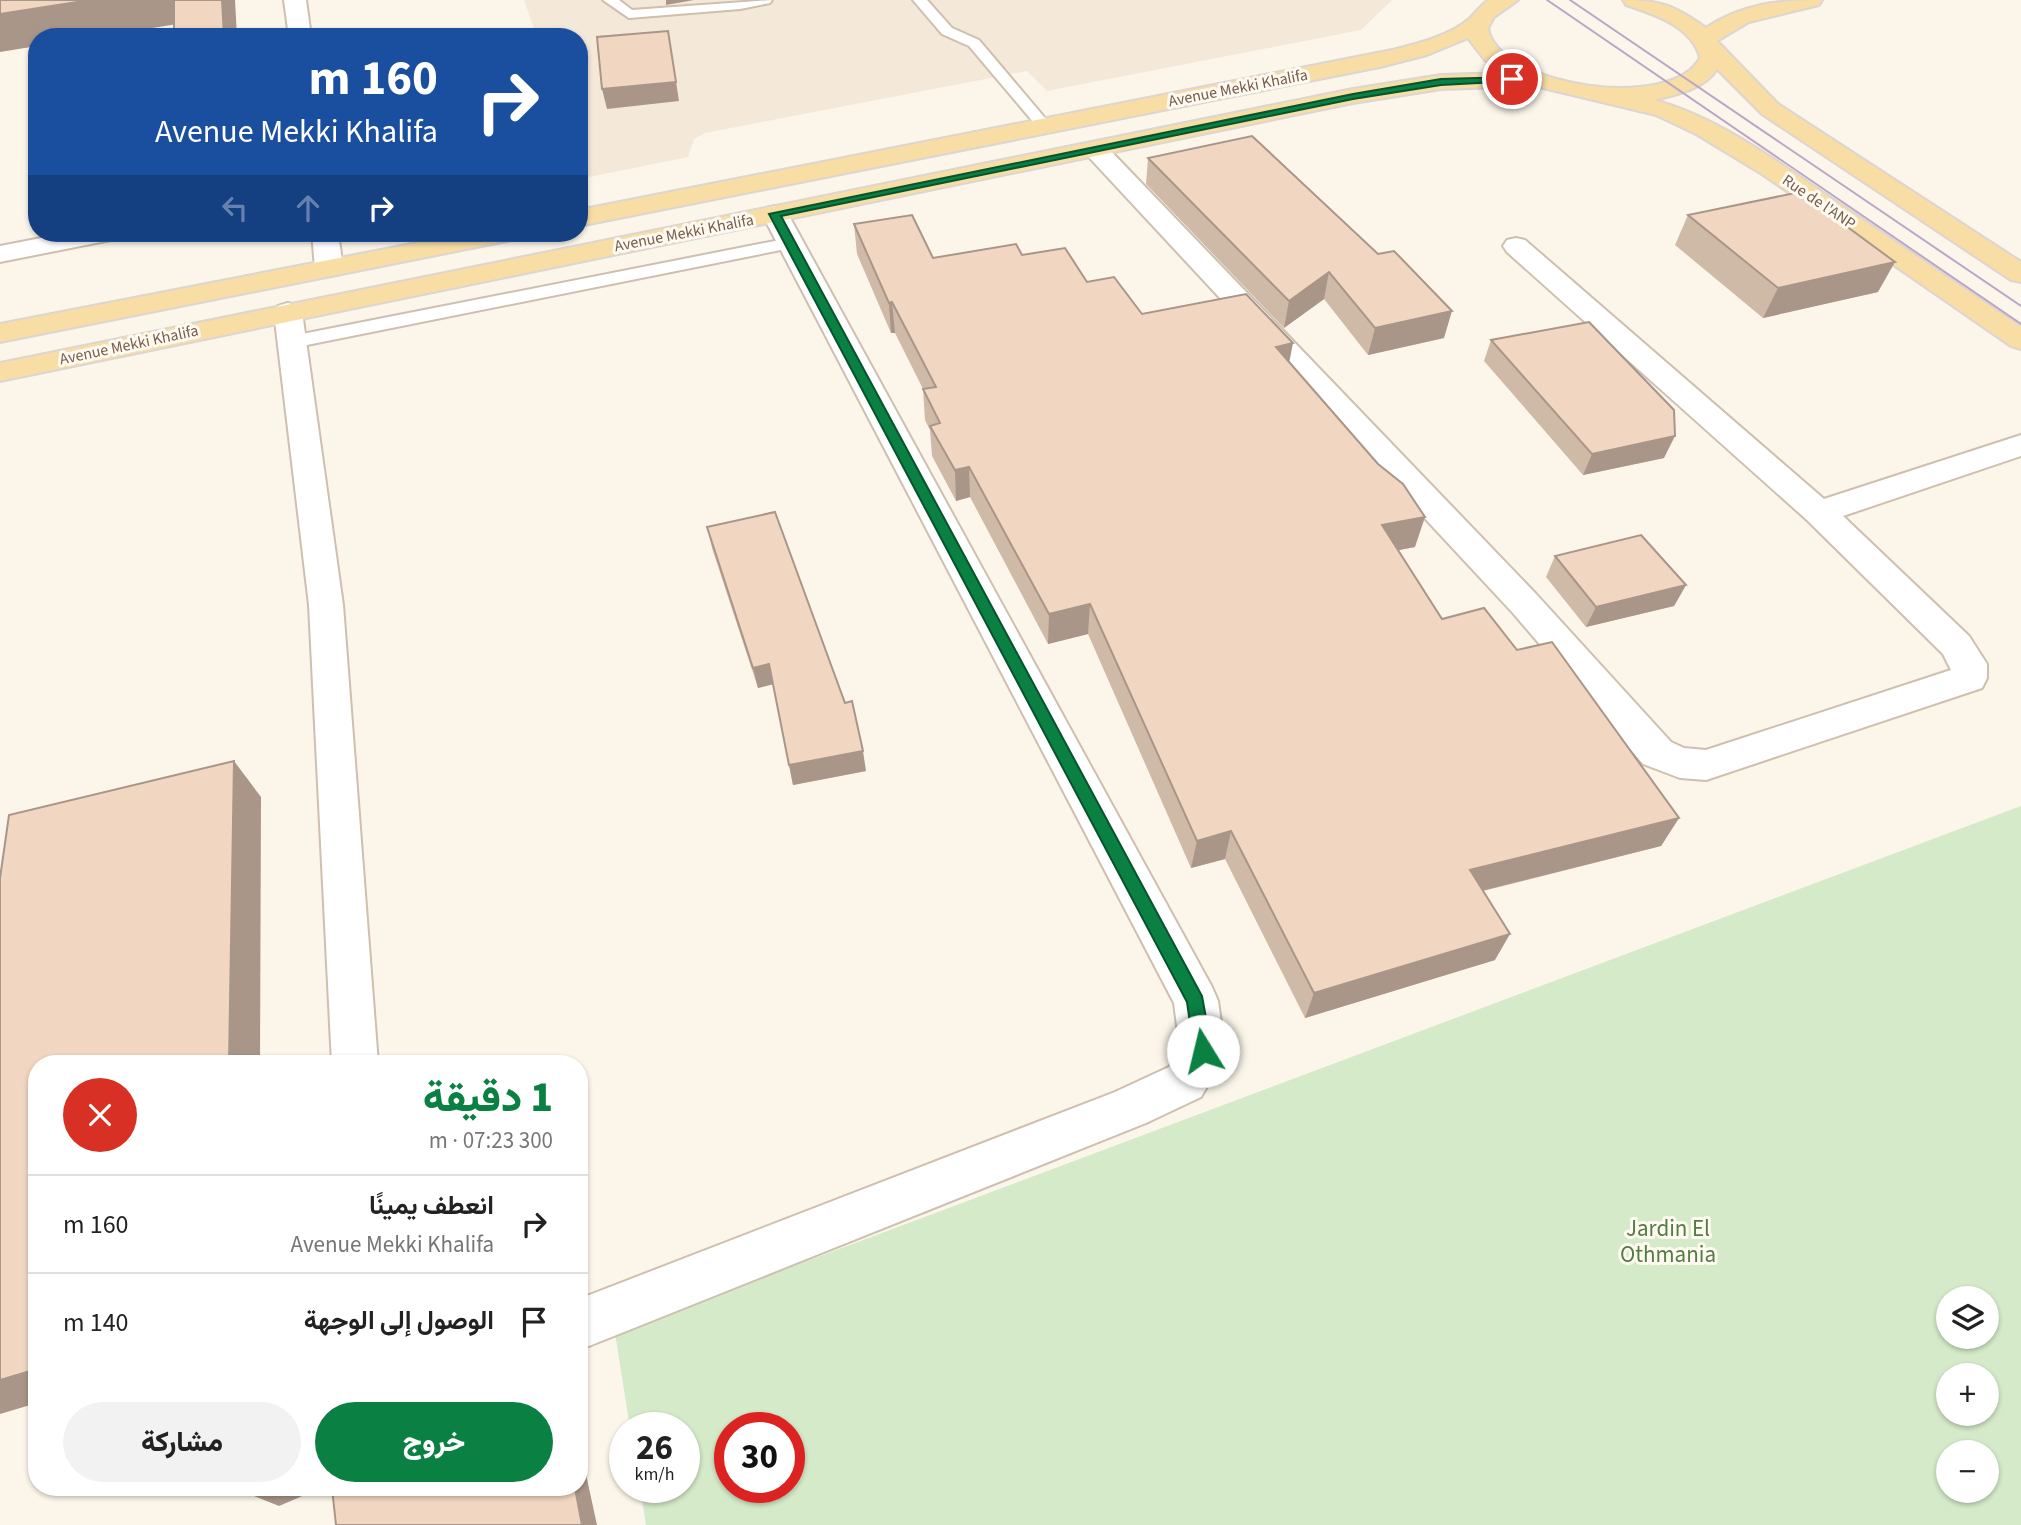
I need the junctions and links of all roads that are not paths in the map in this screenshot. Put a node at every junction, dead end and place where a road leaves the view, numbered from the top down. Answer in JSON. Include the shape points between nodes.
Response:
{"nodes":[{"id":1,"x":295,"y":0,"type":"edge"},
{"id":2,"x":610,"y":0,"type":"edge"},
{"id":3,"x":765,"y":0,"type":"edge"},
{"id":4,"x":920,"y":0,"type":"edge"},
{"id":5,"x":1634,"y":0,"type":"edge"},
{"id":6,"x":1811,"y":0,"type":"edge"},
{"id":7,"x":1503,"y":1,"type":"edge"},
{"id":8,"x":1478,"y":23,"type":"junction"},
{"id":9,"x":299,"y":28,"type":"edge"},
{"id":10,"x":1707,"y":43,"type":"junction"},
{"id":11,"x":1536,"y":79,"type":"junction"},
{"id":12,"x":1603,"y":93,"type":"junction"},
{"id":13,"x":1045,"y":127,"type":"junction"},
{"id":14,"x":1095,"y":149,"type":"junction"},
{"id":15,"x":588,"y":217,"type":"edge"},
{"id":16,"x":783,"y":229,"type":"junction"},
{"id":17,"x":61,"y":242,"type":"edge"},
{"id":18,"x":326,"y":242,"type":"edge"},
{"id":19,"x":461,"y":242,"type":"edge"},
{"id":20,"x":1516,"y":246,"type":"dead end"},
{"id":21,"x":0,"y":254,"type":"edge"},
{"id":22,"x":329,"y":268,"type":"junction"},
{"id":23,"x":2021,"y":274,"type":"edge"},
{"id":24,"x":290,"y":327,"type":"junction"},
{"id":25,"x":0,"y":333,"type":"edge"},
{"id":26,"x":2021,"y":340,"type":"edge"},
{"id":27,"x":0,"y":372,"type":"edge"},
{"id":28,"x":2021,"y":445,"type":"edge"},
{"id":29,"x":1818,"y":512,"type":"junction"},
{"id":30,"x":354,"y":1055,"type":"edge"},
{"id":31,"x":588,"y":1321,"type":"edge"}],
"edges":[{"from":1,"to":9,"type":"street"},
{"from":2,"to":3,"type":"lane","via":[[629,14]]},
{"from":4,"to":13,"type":"lane","via":[[947,31],[974,43]]},
{"from":5,"to":10,"type":"main road","via":[[1675,16]]},
{"from":6,"to":10,"type":"main road","via":[[1753,13],[1721,26]]},
{"from":7,"to":8,"type":"main road","name":"Avenue Mekki Khalifa","via":[[1486,11]]},
{"from":8,"to":11,"type":"main road","via":[[1478,36],[1488,52]]},
{"from":8,"to":13,"type":"main road","name":"Avenue Mekki Khalifa","via":[[1454,38],[1391,58]]},
{"from":10,"to":12,"type":"main road","via":[[1711,60],[1689,83],[1659,91]]},
{"from":10,"to":23,"type":"main road","via":[[1770,109]]},
{"from":11,"to":12,"type":"main road"},
{"from":11,"to":14,"type":"main road","name":"Avenue Mekki Khalifa","via":[[1441,82]]},
{"from":12,"to":26,"type":"main road","name":"Rue de l'ANP","via":[[1664,110],[1705,129]]},
{"from":13,"to":15,"type":"main road","name":"Avenue Mekki Khalifa"},
{"from":14,"to":16,"type":"main road","name":"Avenue Mekki Khalifa"},
{"from":14,"to":29,"type":"street","via":[[1524,603],[1657,753],[1680,763],[1706,765],[1969,678],[1969,664],[1956,645]]},
{"from":16,"to":24,"type":"main road","name":"Avenue Mekki Khalifa"},
{"from":16,"to":31,"type":"street","via":[[1196,1001],[1203,1051],[1185,1082],[1130,1108]]},
{"from":17,"to":21,"type":"street"},
{"from":18,"to":22,"type":"street"},
{"from":19,"to":22,"type":"main road","name":"Avenue Mekki Khalifa"},
{"from":20,"to":29,"type":"street"},
{"from":22,"to":25,"type":"main road","name":"Avenue Mekki Khalifa"},
{"from":24,"to":27,"type":"main road","name":"Avenue Mekki Khalifa"},
{"from":24,"to":30,"type":"street","via":[[326,605]]},
{"from":28,"to":29,"type":"street"}]}
